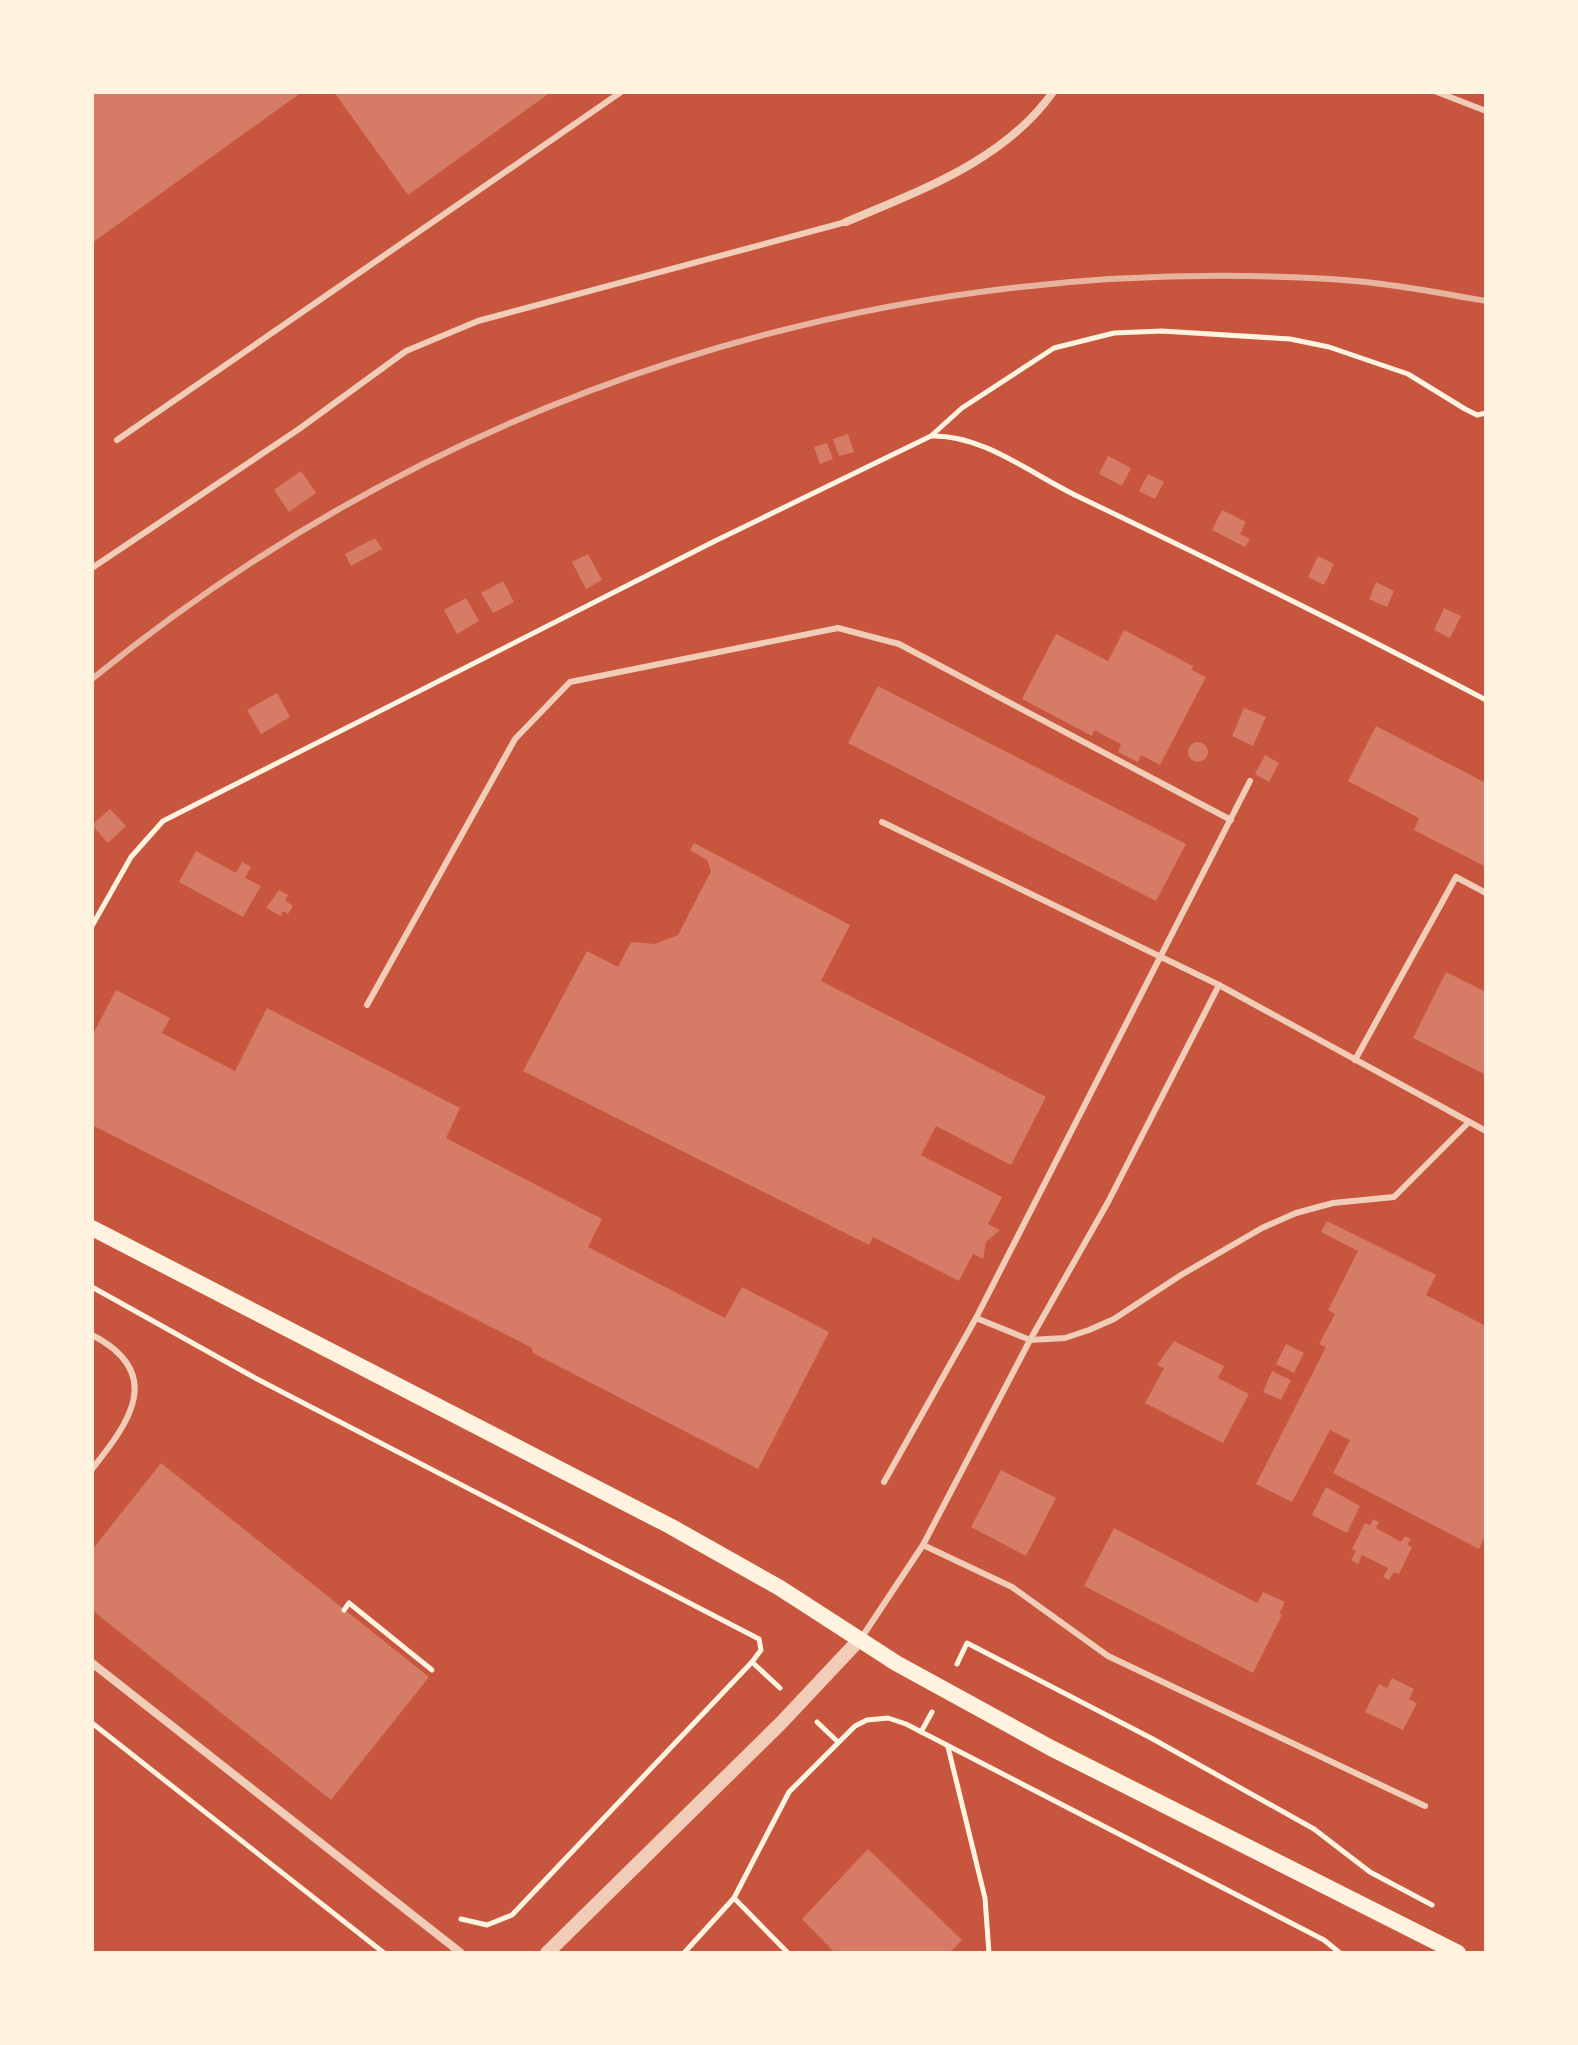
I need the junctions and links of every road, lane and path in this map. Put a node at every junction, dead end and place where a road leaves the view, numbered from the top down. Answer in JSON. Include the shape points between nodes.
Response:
{"nodes":[{"id":1,"x":621,"y":92,"type":"edge"},
{"id":2,"x":1053,"y":92,"type":"edge"},
{"id":3,"x":1437,"y":92,"type":"edge"},
{"id":4,"x":1486,"y":111,"type":"edge"},
{"id":5,"x":846,"y":222,"type":"joint"},
{"id":6,"x":1486,"y":413,"type":"edge"},
{"id":7,"x":931,"y":436,"type":"junction"},
{"id":8,"x":117,"y":440,"type":"dead end"},
{"id":9,"x":92,"y":568,"type":"edge"},
{"id":10,"x":1486,"y":700,"type":"edge"},
{"id":11,"x":1250,"y":781,"type":"dead end"},
{"id":12,"x":1231,"y":820,"type":"junction"},
{"id":13,"x":882,"y":822,"type":"dead end"},
{"id":14,"x":1486,"y":893,"type":"edge"},
{"id":15,"x":92,"y":926,"type":"edge"},
{"id":16,"x":1160,"y":957,"type":"junction"},
{"id":17,"x":1219,"y":985,"type":"junction"},
{"id":18,"x":367,"y":1005,"type":"dead end"},
{"id":19,"x":1355,"y":1060,"type":"junction"},
{"id":20,"x":1469,"y":1122,"type":"junction"},
{"id":21,"x":1486,"y":1131,"type":"edge"},
{"id":22,"x":92,"y":1228,"type":"edge"},
{"id":23,"x":92,"y":1287,"type":"edge"},
{"id":24,"x":976,"y":1318,"type":"junction"},
{"id":25,"x":92,"y":1335,"type":"edge"},
{"id":26,"x":1030,"y":1340,"type":"junction"},
{"id":27,"x":92,"y":1469,"type":"edge"},
{"id":28,"x":884,"y":1482,"type":"dead end"},
{"id":29,"x":923,"y":1545,"type":"junction"},
{"id":30,"x":344,"y":1610,"type":"dead end"},
{"id":31,"x":859,"y":1640,"type":"junction"},
{"id":32,"x":752,"y":1662,"type":"junction"},
{"id":33,"x":92,"y":1663,"type":"edge"},
{"id":34,"x":432,"y":1670,"type":"dead end"},
{"id":35,"x":944,"y":1690,"type":"junction"},
{"id":36,"x":798,"y":1705,"type":"junction"},
{"id":37,"x":92,"y":1723,"type":"edge"},
{"id":38,"x":838,"y":1742,"type":"junction"},
{"id":39,"x":948,"y":1746,"type":"junction"},
{"id":40,"x":1425,"y":1806,"type":"dead end"},
{"id":41,"x":734,"y":1898,"type":"junction"},
{"id":42,"x":1435,"y":1906,"type":"dead end"},
{"id":43,"x":426,"y":1925,"type":"junction"},
{"id":44,"x":384,"y":1953,"type":"edge"},
{"id":45,"x":461,"y":1953,"type":"edge"},
{"id":46,"x":547,"y":1953,"type":"edge"},
{"id":47,"x":684,"y":1953,"type":"edge"},
{"id":48,"x":788,"y":1953,"type":"edge"},
{"id":49,"x":989,"y":1953,"type":"edge"},
{"id":50,"x":1340,"y":1953,"type":"edge"},
{"id":51,"x":1458,"y":1953,"type":"edge"}],
"edges":[{"from":1,"to":8,"type":"lane"},
{"from":2,"to":5,"type":"street","via":[[1032,121],[981,158]]},
{"from":3,"to":4,"type":"lane"},
{"from":5,"to":9,"type":"lane","via":[[478,321],[406,351]]},
{"from":6,"to":7,"type":"path","via":[[1477,415],[1408,374],[1329,347],[1241,335],[1114,333],[1054,348],[1023,365]]},
{"from":7,"to":10,"type":"path","via":[[949,436],[990,450]]},
{"from":7,"to":15,"type":"path","via":[[163,821],[131,857]]},
{"from":11,"to":12,"type":"lane"},
{"from":12,"to":16,"type":"lane"},
{"from":12,"to":18,"type":"lane","via":[[899,644],[838,628],[570,682],[515,739]]},
{"from":13,"to":16,"type":"lane"},
{"from":14,"to":19,"type":"lane","via":[[1456,877]]},
{"from":16,"to":17,"type":"lane"},
{"from":16,"to":24,"type":"lane"},
{"from":17,"to":19,"type":"lane"},
{"from":17,"to":26,"type":"lane"},
{"from":19,"to":20,"type":"lane"},
{"from":20,"to":21,"type":"lane"},
{"from":20,"to":26,"type":"lane","via":[[1394,1197],[1296,1213],[1181,1275],[1114,1319],[1065,1338]]},
{"from":22,"to":31,"type":"main road","via":[[683,1533]]},
{"from":23,"to":32,"type":"path","via":[[257,1379],[759,1639],[761,1650]]},
{"from":24,"to":26,"type":"lane"},
{"from":24,"to":28,"type":"lane"},
{"from":25,"to":27,"type":"lane","via":[[128,1367],[137,1396],[127,1423]]},
{"from":26,"to":29,"type":"lane"},
{"from":29,"to":31,"type":"lane"},
{"from":29,"to":40,"type":"lane","via":[[1012,1587],[1108,1656]]},
{"from":30,"to":34,"type":"path","via":[[349,1603]]},
{"from":31,"to":35,"type":"main road"},
{"from":31,"to":36,"type":"street"},
{"from":32,"to":36,"type":"path"},
{"from":32,"to":43,"type":"path","via":[[512,1915],[487,1925],[457,1918],[442,1906]]},
{"from":33,"to":43,"type":"street"},
{"from":35,"to":42,"type":"path","via":[[967,1643],[1314,1829],[1370,1872]]},
{"from":35,"to":51,"type":"main road"},
{"from":36,"to":38,"type":"path"},
{"from":36,"to":46,"type":"street"},
{"from":37,"to":44,"type":"path"},
{"from":38,"to":39,"type":"path","via":[[875,1717],[906,1724]]},
{"from":38,"to":41,"type":"path","via":[[789,1792]]},
{"from":39,"to":49,"type":"path","via":[[985,1898]]},
{"from":39,"to":50,"type":"path","via":[[1324,1940]]},
{"from":41,"to":47,"type":"path"},
{"from":41,"to":48,"type":"path"},
{"from":43,"to":45,"type":"street"}]}
